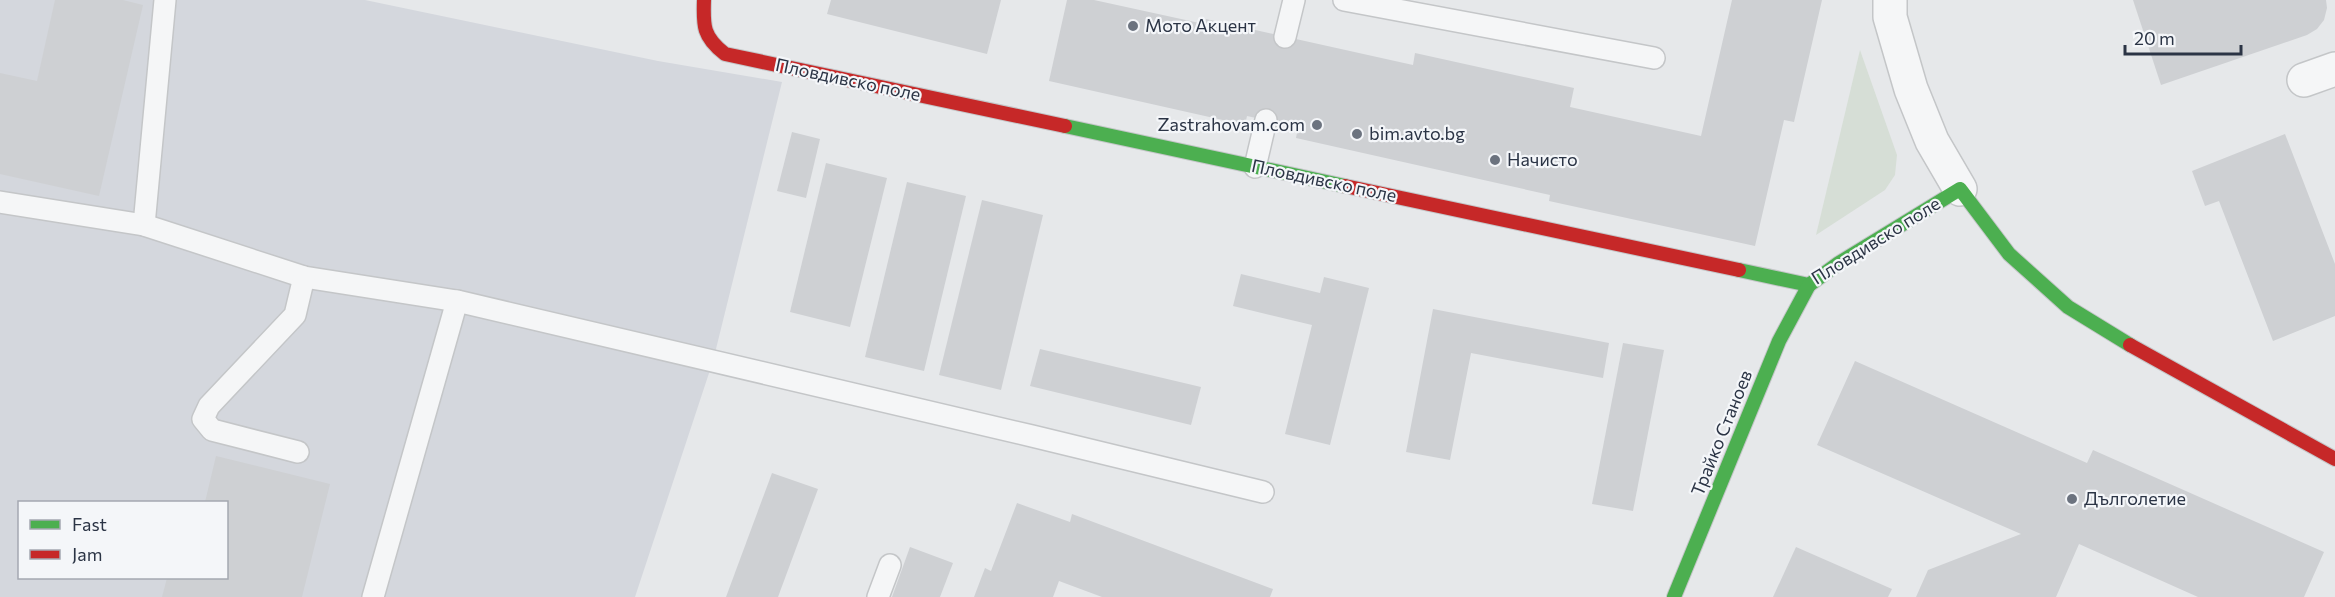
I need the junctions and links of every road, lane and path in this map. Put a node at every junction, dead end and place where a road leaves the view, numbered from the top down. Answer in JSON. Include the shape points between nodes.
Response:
{"nodes":[{"id":1,"x":165,"y":0,"type":"edge"},
{"id":2,"x":704,"y":0,"type":"edge"},
{"id":3,"x":1294,"y":0,"type":"edge"},
{"id":4,"x":1344,"y":0,"type":"edge"},
{"id":5,"x":1890,"y":0,"type":"edge"},
{"id":6,"x":1285,"y":37,"type":"dead end"},
{"id":7,"x":1654,"y":58,"type":"dead end"},
{"id":8,"x":2335,"y":69,"type":"edge"},
{"id":9,"x":2304,"y":80,"type":"dead end"},
{"id":10,"x":1266,"y":120,"type":"dead end"},
{"id":11,"x":1255,"y":166,"type":"junction"},
{"id":12,"x":1960,"y":189,"type":"junction"},
{"id":13,"x":0,"y":202,"type":"edge"},
{"id":14,"x":144,"y":225,"type":"junction"},
{"id":15,"x":304,"y":277,"type":"junction"},
{"id":16,"x":1809,"y":285,"type":"junction"},
{"id":17,"x":457,"y":301,"type":"junction"},
{"id":18,"x":298,"y":452,"type":"dead end"},
{"id":19,"x":2335,"y":459,"type":"edge"},
{"id":20,"x":1263,"y":492,"type":"dead end"},
{"id":21,"x":890,"y":565,"type":"dead end"},
{"id":22,"x":373,"y":597,"type":"edge"},
{"id":23,"x":878,"y":597,"type":"edge"},
{"id":24,"x":1674,"y":597,"type":"edge"}],
"edges":[{"from":1,"to":14,"type":"lane"},
{"from":2,"to":11,"type":"street","name":"Пловдивско поле","via":[[703,28],[711,44],[725,54]]},
{"from":3,"to":6,"type":"lane"},
{"from":4,"to":7,"type":"lane"},
{"from":5,"to":12,"type":"street","name":"Пловдивско поле","via":[[1890,17],[1911,89],[1932,141]]},
{"from":8,"to":9,"type":"street"},
{"from":10,"to":11,"type":"lane"},
{"from":11,"to":16,"type":"street","name":"Пловдивско поле"},
{"from":12,"to":16,"type":"street","name":"Пловдивско поле"},
{"from":12,"to":19,"type":"street","name":"Пловдивско поле","via":[[2009,254],[2068,306],[2145,355]]},
{"from":13,"to":14,"type":"lane"},
{"from":14,"to":15,"type":"lane"},
{"from":15,"to":17,"type":"lane"},
{"from":15,"to":18,"type":"lane","via":[[294,315],[209,406],[203,419],[212,430]]},
{"from":16,"to":24,"type":"street","name":"Трайко Станоев","via":[[1779,341]]},
{"from":17,"to":20,"type":"lane"},
{"from":17,"to":22,"type":"lane"},
{"from":21,"to":23,"type":"lane"}]}
